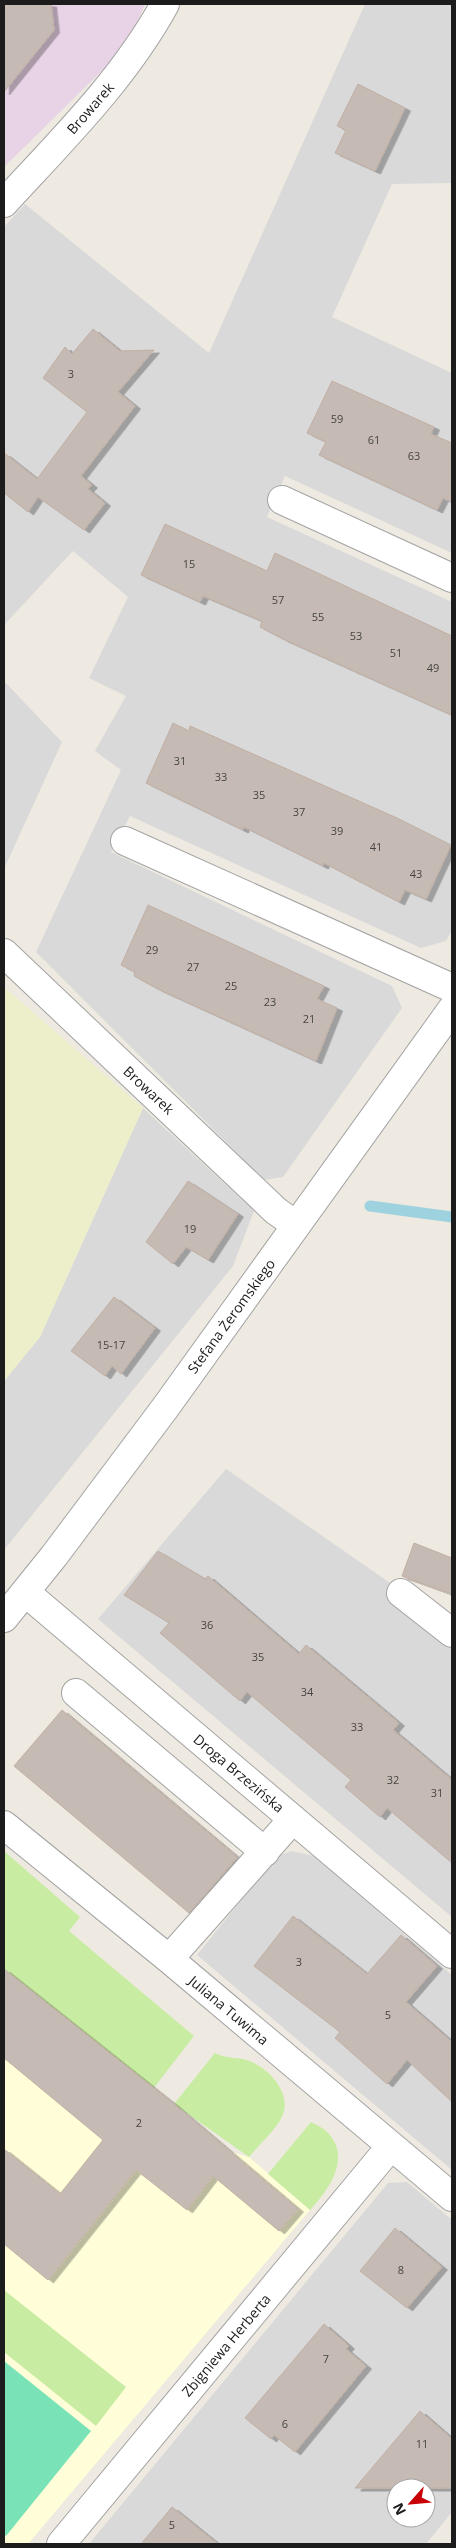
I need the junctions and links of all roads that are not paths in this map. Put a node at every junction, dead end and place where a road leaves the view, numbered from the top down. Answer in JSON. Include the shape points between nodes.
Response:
{"nodes":[{"id":1,"x":165,"y":4,"type":"edge"},
{"id":2,"x":4,"y":203,"type":"edge"},
{"id":3,"x":282,"y":500,"type":"dead end"},
{"id":4,"x":452,"y":578,"type":"edge"},
{"id":5,"x":125,"y":841,"type":"dead end"},
{"id":6,"x":4,"y":953,"type":"edge"},
{"id":7,"x":452,"y":988,"type":"edge"},
{"id":8,"x":452,"y":1009,"type":"edge"},
{"id":9,"x":296,"y":1225,"type":"junction"},
{"id":10,"x":25,"y":1592,"type":"junction"},
{"id":11,"x":402,"y":1593,"type":"dead end"},
{"id":12,"x":4,"y":1618,"type":"edge"},
{"id":13,"x":452,"y":1633,"type":"edge"},
{"id":14,"x":76,"y":1693,"type":"dead end"},
{"id":15,"x":293,"y":1819,"type":"junction"},
{"id":16,"x":4,"y":1825,"type":"edge"},
{"id":17,"x":265,"y":1852,"type":"junction"},
{"id":18,"x":452,"y":1954,"type":"edge"},
{"id":19,"x":169,"y":1959,"type":"junction"},
{"id":20,"x":391,"y":2146,"type":"junction"},
{"id":21,"x":452,"y":2197,"type":"edge"},
{"id":22,"x":61,"y":2544,"type":"edge"}],
"edges":[{"from":1,"to":2,"type":"street","name":"Browarek","via":[[148,35],[114,80]]},
{"from":3,"to":4,"type":"street"},
{"from":5,"to":7,"type":"street"},
{"from":6,"to":9,"type":"street","name":"Browarek","via":[[276,1210]]},
{"from":8,"to":9,"type":"street","name":"Stefana Żeromskiego"},
{"from":9,"to":10,"type":"street","name":"Stefana Żeromskiego","via":[[164,1408]]},
{"from":10,"to":12,"type":"street","name":"Stefana Żeromskiego"},
{"from":10,"to":15,"type":"street","name":"Droga Brzezińska"},
{"from":11,"to":13,"type":"street"},
{"from":14,"to":17,"type":"street"},
{"from":15,"to":17,"type":"street"},
{"from":15,"to":18,"type":"street","name":"Droga Brzezińska"},
{"from":16,"to":19,"type":"street","name":"Juliana Tuwima"},
{"from":17,"to":19,"type":"street"},
{"from":19,"to":20,"type":"street","name":"Juliana Tuwima"},
{"from":20,"to":21,"type":"street","name":"Juliana Tuwima"},
{"from":20,"to":22,"type":"street","name":"Zbigniewa Herberta"}]}
